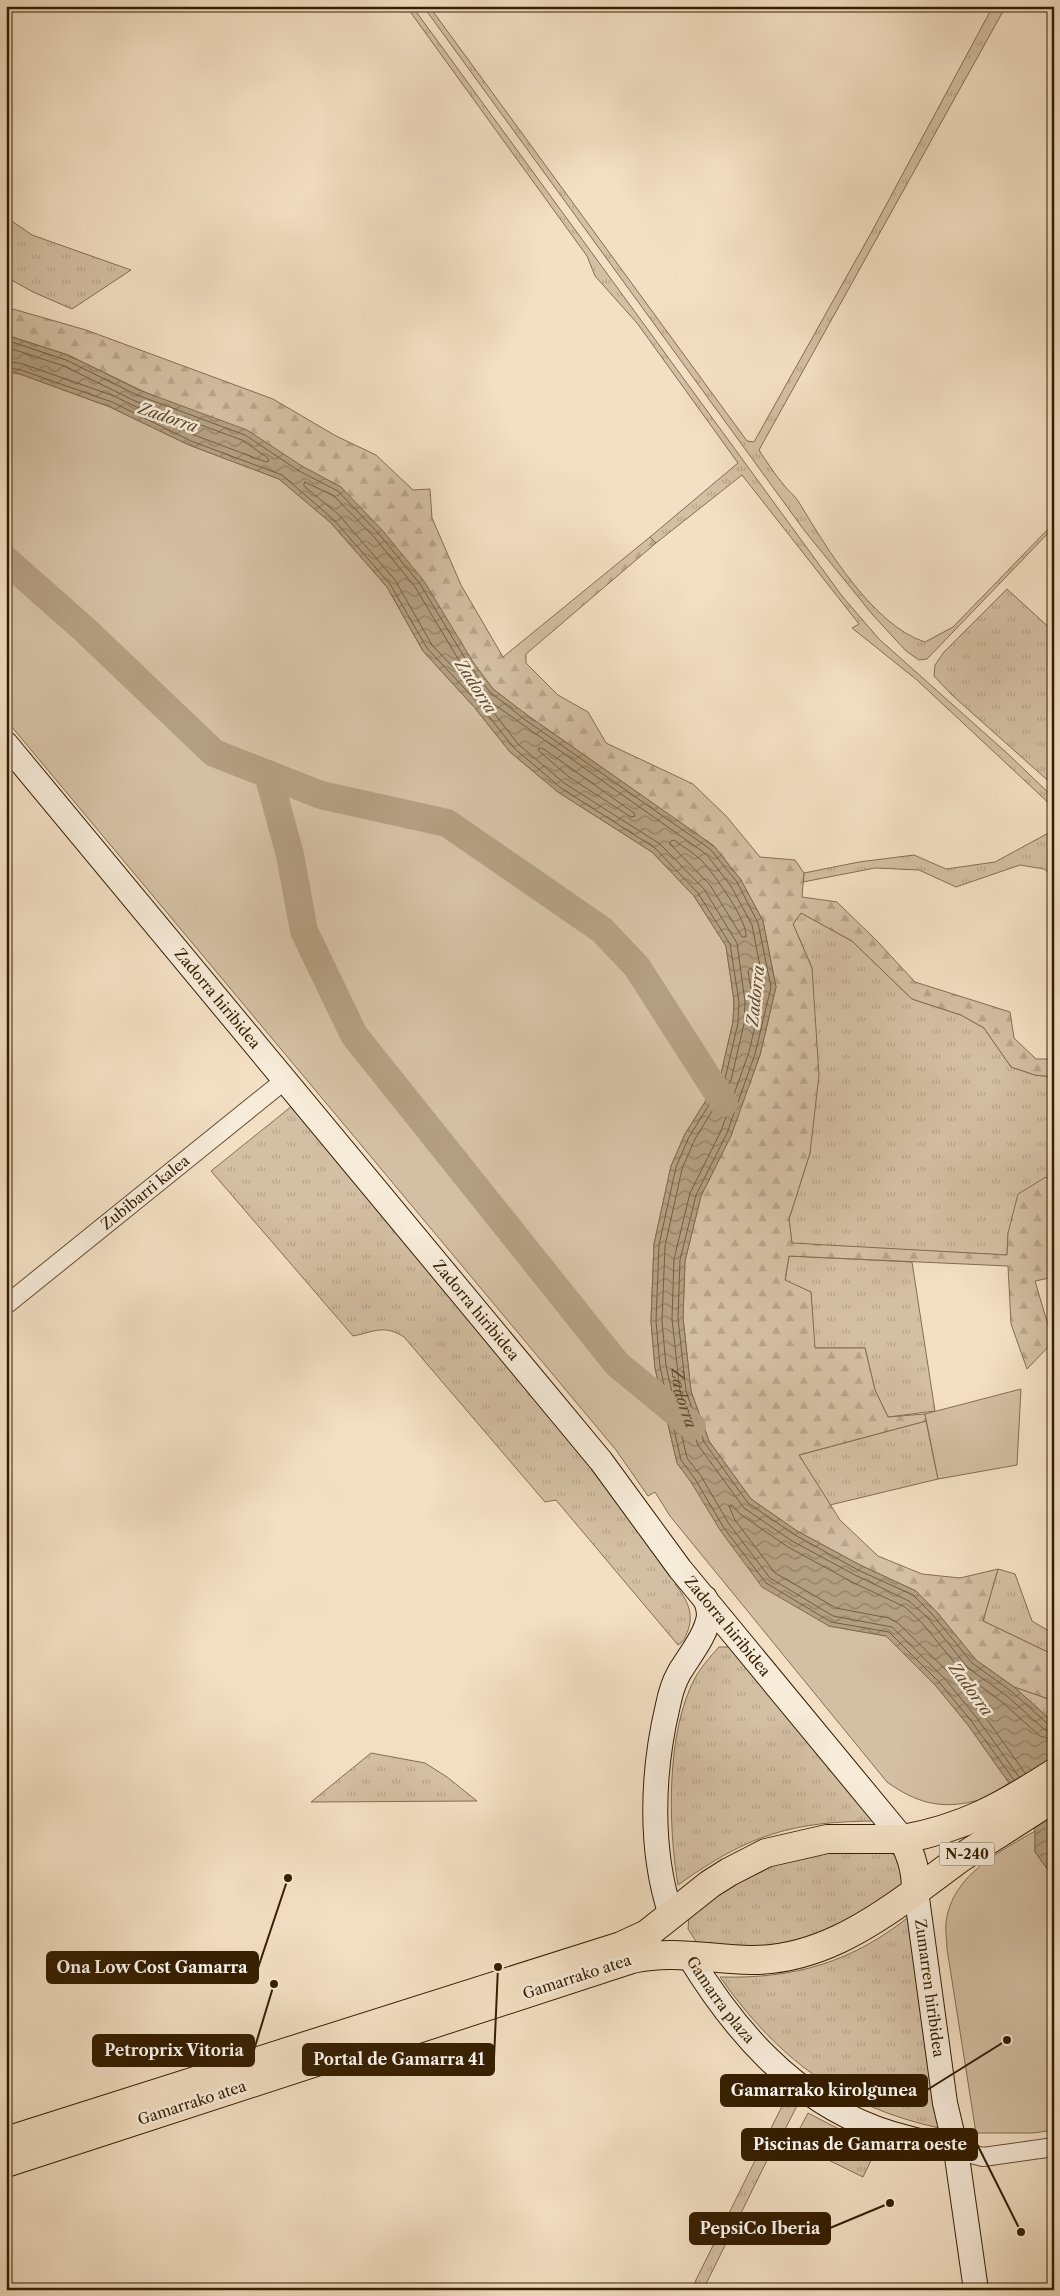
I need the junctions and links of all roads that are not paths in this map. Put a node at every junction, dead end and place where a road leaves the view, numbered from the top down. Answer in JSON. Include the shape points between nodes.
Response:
{"nodes":[{"id":1,"x":6,"y":744,"type":"edge"},
{"id":2,"x":285,"y":1080,"type":"junction"},
{"id":3,"x":6,"y":1305,"type":"edge"},
{"id":4,"x":704,"y":1598,"type":"junction"},
{"id":5,"x":737,"y":1636,"type":"junction"},
{"id":6,"x":697,"y":1644,"type":"junction"},
{"id":7,"x":1054,"y":1773,"type":"edge"},
{"id":8,"x":1054,"y":1798,"type":"edge"},
{"id":9,"x":1015,"y":1810,"type":"junction"},
{"id":10,"x":903,"y":1839,"type":"junction"},
{"id":11,"x":916,"y":1891,"type":"junction"},
{"id":12,"x":671,"y":1915,"type":"junction"},
{"id":13,"x":689,"y":1956,"type":"junction"},
{"id":14,"x":6,"y":2140,"type":"edge"},
{"id":15,"x":1054,"y":2147,"type":"edge"},
{"id":16,"x":956,"y":2150,"type":"junction"},
{"id":17,"x":6,"y":2163,"type":"edge"},
{"id":18,"x":976,"y":2290,"type":"edge"}],
"edges":[{"from":1,"to":2,"type":"main road","name":"Zadorra hiribidea"},
{"from":2,"to":3,"type":"street","name":"Zubibarri kalea"},
{"from":2,"to":4,"type":"main road","name":"Zadorra hiribidea","via":[[601,1461]]},
{"from":4,"to":5,"type":"main road","name":"Zadorra hiribidea"},
{"from":4,"to":6,"type":"main road","name":"Gamarra plaza","via":[[709,1616]]},
{"from":5,"to":6,"type":"main road","via":[[725,1634]]},
{"from":5,"to":10,"type":"main road","name":"Zadorra hiribidea"},
{"from":6,"to":12,"type":"main road","name":"Gamarra plaza","via":[[678,1675],[660,1742],[656,1829],[665,1897]]},
{"from":7,"to":9,"type":"main road","number":"N-240"},
{"from":8,"to":9,"type":"main road","number":"N-240"},
{"from":9,"to":10,"type":"main road","number":"N-240"},
{"from":9,"to":11,"type":"main road","number":"N-240"},
{"from":10,"to":11,"type":"main road","name":"Zadorra hiribidea","via":[[913,1858]]},
{"from":10,"to":12,"type":"main road","name":"Gamarrako atea","via":[[827,1839],[766,1853],[729,1872]]},
{"from":11,"to":13,"type":"main road","name":"Gamarrako atea","via":[[859,1930],[830,1944],[794,1954],[752,1960]]},
{"from":11,"to":16,"type":"main road","name":"Zumarren hiribidea","via":[[945,2103]]},
{"from":12,"to":13,"type":"main road","name":"Gamarra plaza"},
{"from":12,"to":14,"type":"main road","name":"Gamarrako atea","via":[[647,1934],[621,1946]]},
{"from":13,"to":16,"type":"main road","name":"Gamarra plaza","via":[[739,2028],[764,2055],[810,2094],[875,2128]]},
{"from":13,"to":17,"type":"main road","name":"Gamarrako atea","via":[[657,1955],[632,1959]]},
{"from":15,"to":16,"type":"street","via":[[983,2158]]},
{"from":16,"to":18,"type":"main road","name":"Zumarren hiribidea"}]}
